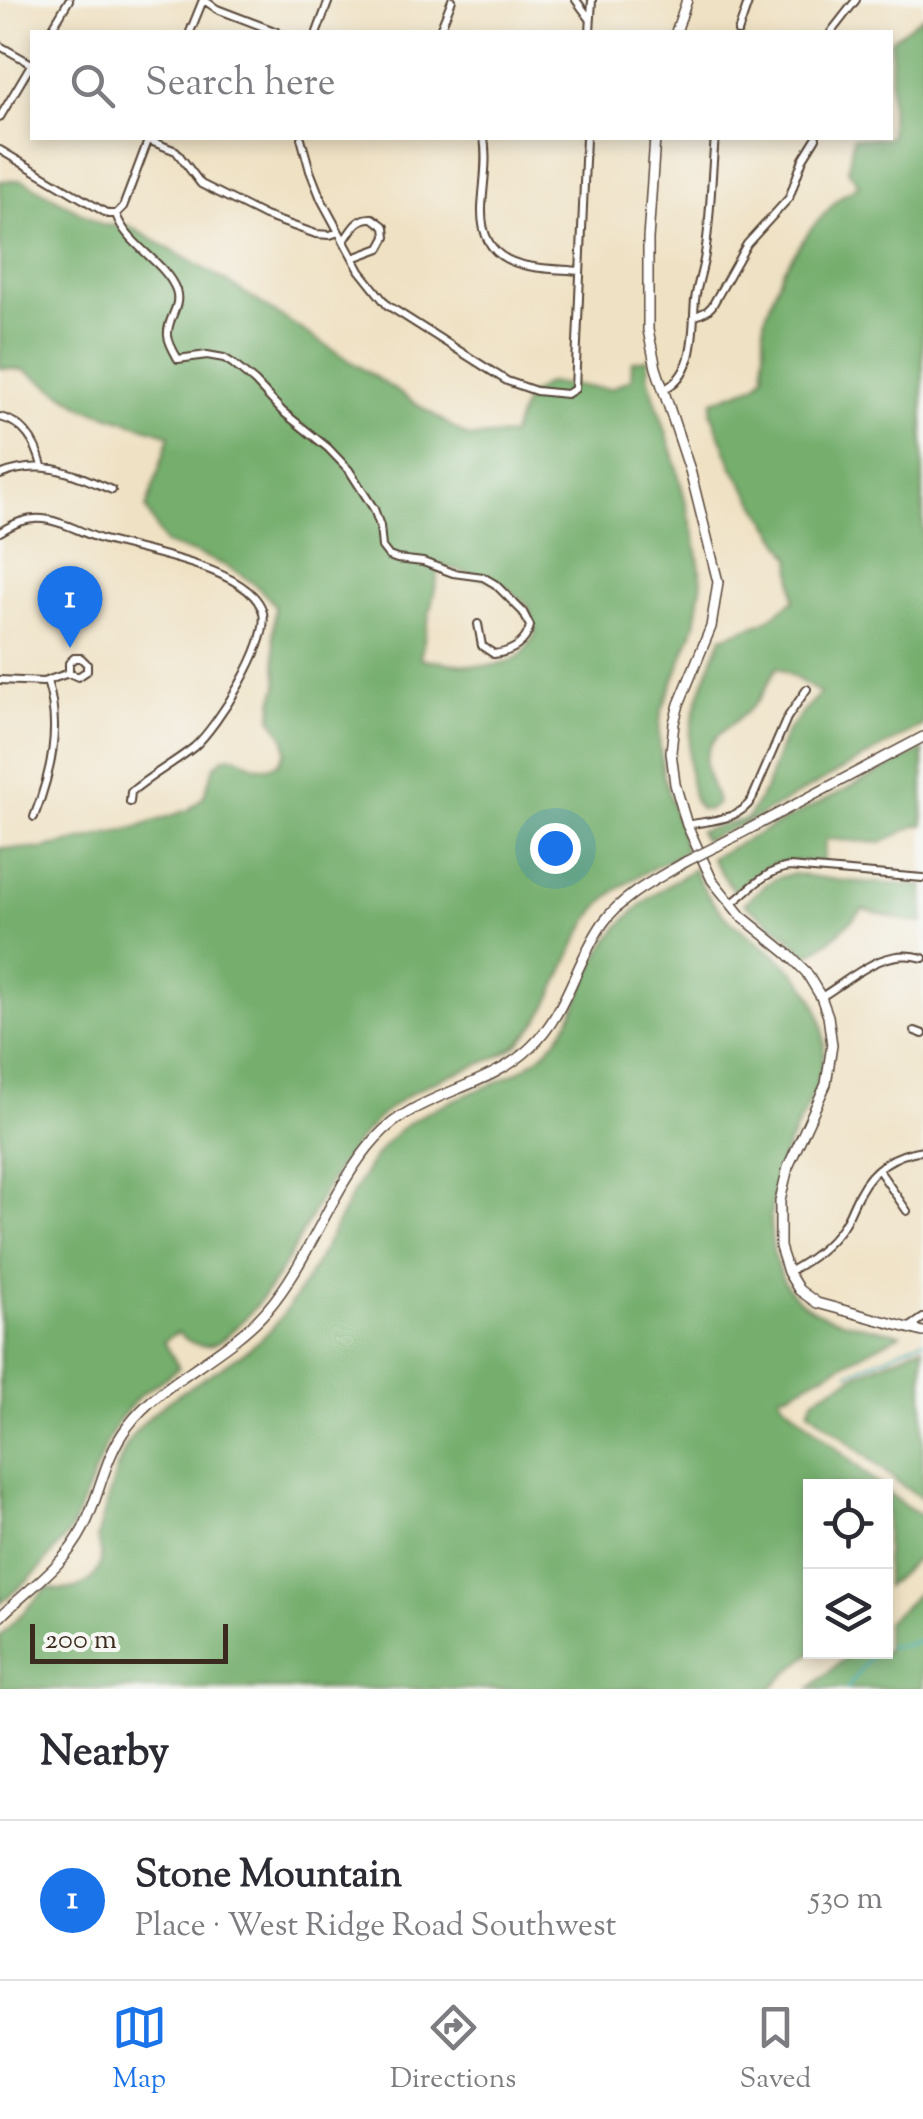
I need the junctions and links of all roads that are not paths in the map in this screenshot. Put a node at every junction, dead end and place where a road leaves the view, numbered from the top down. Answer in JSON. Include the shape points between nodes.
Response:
{"nodes":[{"id":1,"x":70,"y":0,"type":"edge"},
{"id":2,"x":203,"y":0,"type":"edge"},
{"id":3,"x":329,"y":0,"type":"edge"},
{"id":4,"x":452,"y":0,"type":"edge"},
{"id":5,"x":576,"y":0,"type":"edge"},
{"id":6,"x":592,"y":0,"type":"edge"},
{"id":7,"x":688,"y":0,"type":"edge"},
{"id":8,"x":748,"y":0,"type":"edge"},
{"id":9,"x":856,"y":0,"type":"edge"},
{"id":10,"x":590,"y":19,"type":"junction"},
{"id":11,"x":51,"y":30,"type":"edge"},
{"id":12,"x":191,"y":30,"type":"edge"},
{"id":13,"x":272,"y":30,"type":"edge"},
{"id":14,"x":317,"y":30,"type":"edge"},
{"id":15,"x":441,"y":30,"type":"edge"},
{"id":16,"x":590,"y":30,"type":"edge"},
{"id":17,"x":677,"y":30,"type":"edge"},
{"id":18,"x":739,"y":30,"type":"edge"},
{"id":19,"x":834,"y":30,"type":"edge"},
{"id":20,"x":0,"y":46,"type":"edge"},
{"id":21,"x":30,"y":62,"type":"edge"},
{"id":22,"x":30,"y":66,"type":"edge"},
{"id":23,"x":0,"y":118,"type":"edge"},
{"id":24,"x":148,"y":140,"type":"edge"},
{"id":25,"x":150,"y":140,"type":"edge"},
{"id":26,"x":302,"y":140,"type":"edge"},
{"id":27,"x":484,"y":140,"type":"edge"},
{"id":28,"x":586,"y":140,"type":"edge"},
{"id":29,"x":654,"y":140,"type":"edge"},
{"id":30,"x":715,"y":140,"type":"edge"},
{"id":31,"x":815,"y":140,"type":"edge"},
{"id":32,"x":0,"y":150,"type":"edge"},
{"id":33,"x":116,"y":214,"type":"junction"},
{"id":34,"x":339,"y":232,"type":"junction"},
{"id":35,"x":344,"y":241,"type":"junction"},
{"id":36,"x":353,"y":258,"type":"junction"},
{"id":37,"x":580,"y":271,"type":"junction"},
{"id":38,"x":696,"y":316,"type":"junction"},
{"id":39,"x":663,"y":390,"type":"junction"},
{"id":40,"x":0,"y":418,"type":"edge"},
{"id":41,"x":42,"y":466,"type":"junction"},
{"id":42,"x":0,"y":475,"type":"edge"},
{"id":43,"x":112,"y":490,"type":"dead end"},
{"id":44,"x":0,"y":532,"type":"edge"},
{"id":45,"x":478,"y":624,"type":"dead end"},
{"id":46,"x":69,"y":673,"type":"dead end"},
{"id":47,"x":0,"y":680,"type":"edge"},
{"id":48,"x":47,"y":681,"type":"junction"},
{"id":49,"x":807,"y":689,"type":"dead end"},
{"id":50,"x":923,"y":738,"type":"edge"},
{"id":51,"x":130,"y":802,"type":"dead end"},
{"id":52,"x":34,"y":818,"type":"dead end"},
{"id":53,"x":686,"y":825,"type":"junction"},
{"id":54,"x":923,"y":878,"type":"edge"},
{"id":55,"x":730,"y":905,"type":"junction"},
{"id":56,"x":923,"y":958,"type":"edge"},
{"id":57,"x":821,"y":996,"type":"junction"},
{"id":58,"x":923,"y":1150,"type":"edge"},
{"id":59,"x":878,"y":1169,"type":"junction"},
{"id":60,"x":907,"y":1211,"type":"dead end"},
{"id":61,"x":788,"y":1272,"type":"junction"},
{"id":62,"x":923,"y":1318,"type":"edge"},
{"id":63,"x":908,"y":1328,"type":"junction"},
{"id":64,"x":923,"y":1332,"type":"edge"},
{"id":65,"x":0,"y":1616,"type":"edge"}],
"edges":[{"from":1,"to":11,"type":"street"},
{"from":2,"to":12,"type":"street"},
{"from":2,"to":13,"type":"street"},
{"from":3,"to":14,"type":"street"},
{"from":4,"to":15,"type":"street"},
{"from":5,"to":10,"type":"street"},
{"from":6,"to":10,"type":"street"},
{"from":7,"to":17,"type":"street"},
{"from":8,"to":18,"type":"street"},
{"from":9,"to":19,"type":"street"},
{"from":10,"to":16,"type":"street"},
{"from":20,"to":21,"type":"street"},
{"from":22,"to":23,"type":"street"},
{"from":24,"to":33,"type":"street"},
{"from":25,"to":34,"type":"street","via":[[176,152],[201,184],[265,216],[316,234]]},
{"from":26,"to":34,"type":"street","via":[[316,189]]},
{"from":27,"to":37,"type":"street","via":[[483,223],[495,249],[521,266]]},
{"from":28,"to":37,"type":"street"},
{"from":29,"to":39,"type":"street","via":[[648,330]]},
{"from":30,"to":38,"type":"street"},
{"from":31,"to":38,"type":"street","via":[[788,198],[747,244],[712,306]]},
{"from":32,"to":33,"type":"street"},
{"from":33,"to":45,"type":"street","via":[[174,286],[178,306],[168,336],[178,359],[207,356],[232,363],[349,470],[374,508],[389,556],[491,580],[530,626],[515,648],[494,654],[482,646]]},
{"from":34,"to":35,"type":"street"},
{"from":35,"to":36,"type":"street"},
{"from":35,"to":36,"type":"street","via":[[363,219],[384,227],[380,248]]},
{"from":36,"to":37,"type":"street","via":[[388,304],[507,381],[570,394]]},
{"from":38,"to":39,"type":"street","via":[[692,348],[675,383]]},
{"from":39,"to":53,"type":"street","via":[[718,582],[712,627],[672,735]]},
{"from":40,"to":41,"type":"street","via":[[24,429]]},
{"from":41,"to":42,"type":"street"},
{"from":41,"to":43,"type":"street"},
{"from":44,"to":51,"type":"street","via":[[24,520],[50,520],[202,567],[241,586],[262,608],[264,629],[247,671],[208,732],[132,792]]},
{"from":46,"to":48,"type":"street"},
{"from":47,"to":48,"type":"street"},
{"from":48,"to":52,"type":"street","via":[[54,746]]},
{"from":49,"to":53,"type":"street","via":[[744,811]]},
{"from":50,"to":65,"type":"street","bridge":true,"via":[[640,888],[613,910],[558,1012],[530,1048],[496,1072],[409,1110],[374,1140],[276,1300],[130,1422],[74,1544]]},
{"from":53,"to":55,"type":"street"},
{"from":54,"to":55,"type":"street","via":[[790,867],[764,876]]},
{"from":55,"to":57,"type":"street","via":[[798,964]]},
{"from":56,"to":57,"type":"street","via":[[884,958]]},
{"from":57,"to":61,"type":"street","via":[[831,1056],[820,1100],[783,1185],[779,1235]]},
{"from":58,"to":59,"type":"street"},
{"from":59,"to":60,"type":"street"},
{"from":59,"to":61,"type":"street","via":[[838,1232]]},
{"from":61,"to":63,"type":"street","via":[[817,1303]]},
{"from":62,"to":63,"type":"street"},
{"from":63,"to":64,"type":"street"}]}
